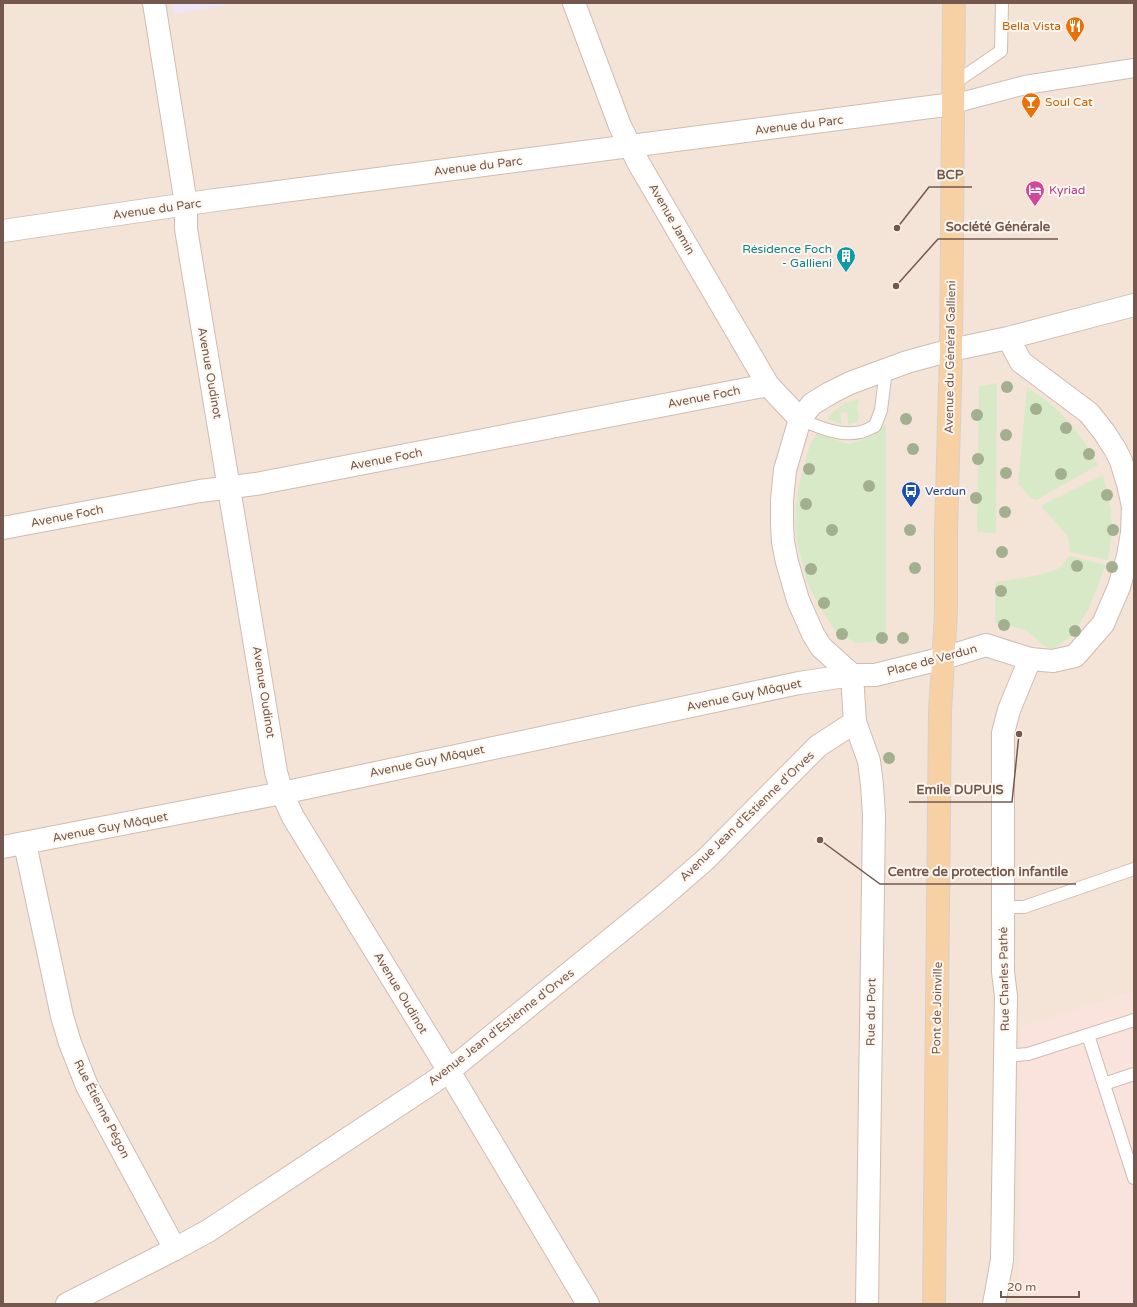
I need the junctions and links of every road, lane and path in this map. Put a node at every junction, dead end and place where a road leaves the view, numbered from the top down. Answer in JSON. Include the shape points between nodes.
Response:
{"nodes":[{"id":1,"x":154,"y":3,"type":"edge"},
{"id":2,"x":574,"y":3,"type":"edge"},
{"id":3,"x":954,"y":3,"type":"edge"},
{"id":4,"x":1002,"y":3,"type":"edge"},
{"id":5,"x":1134,"y":68,"type":"edge"},
{"id":6,"x":953,"y":94,"type":"junction"},
{"id":7,"x":631,"y":146,"type":"junction"},
{"id":8,"x":186,"y":204,"type":"junction"},
{"id":9,"x":3,"y":231,"type":"edge"},
{"id":10,"x":1134,"y":305,"type":"edge"},
{"id":11,"x":1008,"y":338,"type":"junction"},
{"id":12,"x":951,"y":350,"type":"junction"},
{"id":13,"x":886,"y":370,"type":"junction"},
{"id":14,"x":768,"y":385,"type":"junction"},
{"id":15,"x":800,"y":419,"type":"junction"},
{"id":16,"x":229,"y":488,"type":"junction"},
{"id":17,"x":1133,"y":506,"type":"edge"},
{"id":18,"x":3,"y":528,"type":"edge"},
{"id":19,"x":1131,"y":558,"type":"edge"},
{"id":20,"x":944,"y":658,"type":"junction"},
{"id":21,"x":1030,"y":658,"type":"junction"},
{"id":22,"x":852,"y":675,"type":"junction"},
{"id":23,"x":940,"y":711,"type":"joint"},
{"id":24,"x":856,"y":722,"type":"junction"},
{"id":25,"x":282,"y":793,"type":"junction"},
{"id":26,"x":25,"y":844,"type":"junction"},
{"id":27,"x":3,"y":847,"type":"edge"},
{"id":28,"x":1134,"y":869,"type":"edge"},
{"id":29,"x":1003,"y":907,"type":"junction"},
{"id":30,"x":1134,"y":1020,"type":"edge"},
{"id":31,"x":1088,"y":1035,"type":"junction"},
{"id":32,"x":1005,"y":1056,"type":"junction"},
{"id":33,"x":449,"y":1071,"type":"junction"},
{"id":34,"x":1134,"y":1074,"type":"edge"},
{"id":35,"x":1104,"y":1084,"type":"junction"},
{"id":36,"x":1134,"y":1178,"type":"edge"},
{"id":37,"x":175,"y":1249,"type":"junction"},
{"id":38,"x":67,"y":1304,"type":"edge"},
{"id":39,"x":588,"y":1304,"type":"edge"},
{"id":40,"x":867,"y":1304,"type":"edge"},
{"id":41,"x":934,"y":1304,"type":"edge"},
{"id":42,"x":994,"y":1304,"type":"edge"}],
"edges":[{"from":1,"to":8,"type":"street","name":"Avenue Oudinot"},
{"from":2,"to":7,"type":"street","name":"Avenue Jamin","via":[[620,126]]},
{"from":3,"to":6,"type":"main road","name":"Avenue du Général Gallieni"},
{"from":4,"to":6,"type":"lane","via":[[1001,51]]},
{"from":5,"to":6,"type":"street"},
{"from":6,"to":7,"type":"street","name":"Avenue du Parc"},
{"from":6,"to":12,"type":"main road","name":"Avenue du Général Gallieni"},
{"from":7,"to":8,"type":"street","name":"Avenue du Parc"},
{"from":7,"to":14,"type":"street","name":"Avenue Jamin","via":[[639,164]]},
{"from":8,"to":9,"type":"street","name":"Avenue du Parc"},
{"from":8,"to":16,"type":"street","name":"Avenue Oudinot","via":[[186,229]]},
{"from":10,"to":11,"type":"street"},
{"from":11,"to":12,"type":"street"},
{"from":11,"to":17,"type":"street","name":"Place de Verdun","via":[[1021,362],[1089,413],[1104,432],[1121,461]]},
{"from":12,"to":13,"type":"street"},
{"from":12,"to":20,"type":"main road","name":"Avenue du Général Gallieni"},
{"from":13,"to":15,"type":"street","via":[[830,393],[812,404]]},
{"from":13,"to":15,"type":"lane","via":[[881,410],[875,426],[852,434],[818,428]]},
{"from":14,"to":15,"type":"street","name":"Avenue Jamin"},
{"from":14,"to":16,"type":"street","name":"Avenue Foch"},
{"from":15,"to":22,"type":"street","via":[[785,470],[782,500],[784,549],[798,600],[813,634],[821,647]]},
{"from":16,"to":18,"type":"street","name":"Avenue Foch","via":[[200,491]]},
{"from":16,"to":25,"type":"street","name":"Avenue Oudinot","via":[[276,772]]},
{"from":17,"to":19,"type":"street","name":"Place de Verdun"},
{"from":19,"to":21,"type":"street","name":"Place de Verdun","via":[[1103,624],[1076,656],[1053,661]]},
{"from":20,"to":21,"type":"street","name":"Place de Verdun","via":[[986,645]]},
{"from":20,"to":22,"type":"street","name":"Place de Verdun","via":[[876,675]]},
{"from":20,"to":23,"type":"main road","name":"Avenue du Général Gallieni"},
{"from":21,"to":29,"type":"street","name":"Rue Charles Pathé","via":[[1009,710],[1003,733]]},
{"from":22,"to":24,"type":"street","name":"Rue du Port"},
{"from":22,"to":25,"type":"street","name":"Avenue Guy Môquet","via":[[762,690]]},
{"from":23,"to":41,"type":"main road","name":"Pont de Joinville"},
{"from":24,"to":33,"type":"street","name":"Avenue Jean d'Estienne d'Orves","via":[[818,746],[705,860],[666,894]]},
{"from":24,"to":40,"type":"street","name":"Rue du Port","via":[[868,761],[874,815]]},
{"from":25,"to":26,"type":"street","name":"Avenue Guy Môquet"},
{"from":25,"to":33,"type":"street","name":"Avenue Oudinot","via":[[293,817]]},
{"from":26,"to":27,"type":"street","name":"Avenue Guy Môquet"},
{"from":26,"to":37,"type":"street","name":"Rue Étienne Pégon","via":[[70,1043],[87,1086]]},
{"from":28,"to":29,"type":"lane","via":[[1024,907]]},
{"from":29,"to":32,"type":"street","name":"Rue Charles Pathé"},
{"from":30,"to":31,"type":"lane"},
{"from":31,"to":32,"type":"lane","via":[[1028,1054]]},
{"from":31,"to":35,"type":"lane"},
{"from":32,"to":42,"type":"street","name":"Rue Charles Pathé","via":[[1002,1260]]},
{"from":33,"to":37,"type":"street","name":"Avenue Jean d'Estienne d'Orves","via":[[208,1231]]},
{"from":33,"to":39,"type":"street","name":"Avenue Oudinot"},
{"from":34,"to":35,"type":"lane"},
{"from":35,"to":36,"type":"lane"},
{"from":37,"to":38,"type":"street","name":"Avenue Jean d'Estienne d'Orves"}]}
